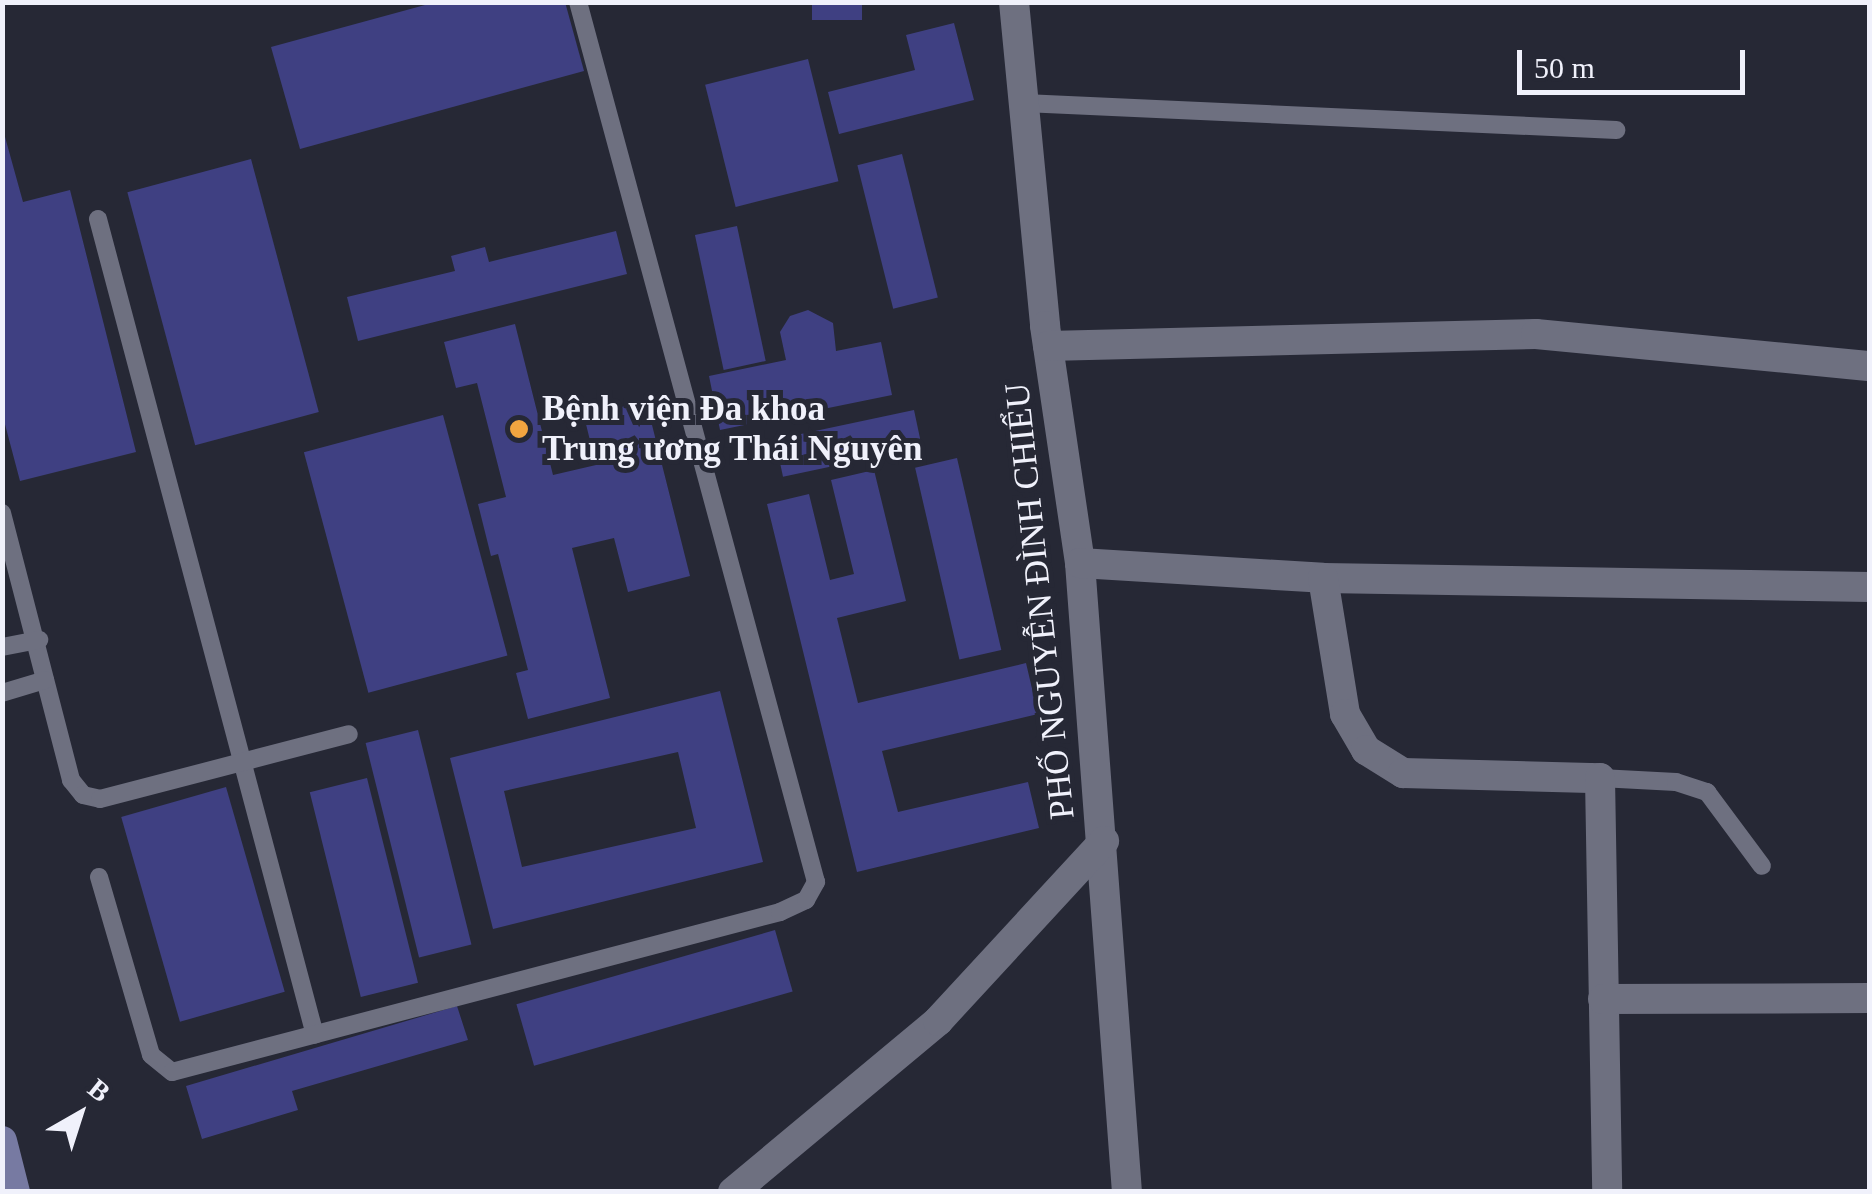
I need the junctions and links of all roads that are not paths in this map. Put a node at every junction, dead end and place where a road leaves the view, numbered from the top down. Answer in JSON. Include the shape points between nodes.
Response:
{"nodes":[{"id":1,"x":578,"y":2,"type":"edge"},
{"id":2,"x":1014,"y":2,"type":"edge"},
{"id":3,"x":1024,"y":103,"type":"junction"},
{"id":4,"x":1616,"y":130,"type":"dead end"},
{"id":5,"x":98,"y":219,"type":"dead end"},
{"id":6,"x":1048,"y":346,"type":"junction"},
{"id":7,"x":1870,"y":366,"type":"edge"},
{"id":8,"x":2,"y":514,"type":"edge"},
{"id":9,"x":1080,"y":562,"type":"junction"},
{"id":10,"x":1323,"y":578,"type":"junction"},
{"id":11,"x":1870,"y":587,"type":"edge"},
{"id":12,"x":39,"y":640,"type":"junction"},
{"id":13,"x":2,"y":647,"type":"edge"},
{"id":14,"x":45,"y":680,"type":"junction"},
{"id":15,"x":2,"y":693,"type":"edge"},
{"id":16,"x":349,"y":734,"type":"dead end"},
{"id":17,"x":241,"y":762,"type":"junction"},
{"id":18,"x":1600,"y":778,"type":"junction"},
{"id":19,"x":1104,"y":842,"type":"junction"},
{"id":20,"x":1762,"y":866,"type":"dead end"},
{"id":21,"x":99,"y":877,"type":"dead end"},
{"id":22,"x":1870,"y":998,"type":"edge"},
{"id":23,"x":1603,"y":999,"type":"junction"},
{"id":24,"x":314,"y":1034,"type":"junction"},
{"id":25,"x":2,"y":1141,"type":"edge"},
{"id":26,"x":15,"y":1192,"type":"edge"},
{"id":27,"x":734,"y":1192,"type":"edge"},
{"id":28,"x":1127,"y":1192,"type":"edge"},
{"id":29,"x":1607,"y":1192,"type":"edge"}],
"edges":[{"from":1,"to":24,"type":"lane","via":[[816,882],[806,900],[780,912]]},
{"from":2,"to":3,"type":"street","name":"PHỐ NGUYỄN ĐÌNH CHIỂU"},
{"from":3,"to":4,"type":"lane"},
{"from":3,"to":6,"type":"street","name":"PHỐ NGUYỄN ĐÌNH CHIỂU"},
{"from":5,"to":17,"type":"lane"},
{"from":6,"to":7,"type":"street","via":[[1536,334]]},
{"from":6,"to":9,"type":"street","name":"PHỐ NGUYỄN ĐÌNH CHIỂU"},
{"from":8,"to":12,"type":"lane"},
{"from":9,"to":10,"type":"street"},
{"from":9,"to":19,"type":"street","name":"PHỐ NGUYỄN ĐÌNH CHIỂU"},
{"from":10,"to":11,"type":"street"},
{"from":10,"to":18,"type":"street","via":[[1345,714],[1366,750],[1403,773]]},
{"from":12,"to":13,"type":"lane"},
{"from":12,"to":14,"type":"lane"},
{"from":14,"to":15,"type":"lane"},
{"from":14,"to":17,"type":"lane","via":[[71,780],[83,795],[100,799]]},
{"from":16,"to":17,"type":"lane"},
{"from":17,"to":24,"type":"lane"},
{"from":18,"to":20,"type":"lane","via":[[1676,782],[1707,792]]},
{"from":18,"to":23,"type":"street"},
{"from":19,"to":27,"type":"street","via":[[938,1021]]},
{"from":19,"to":28,"type":"street","name":"PHỐ NGUYỄN ĐÌNH CHIỂU"},
{"from":21,"to":24,"type":"lane","via":[[151,1054],[172,1072]]},
{"from":22,"to":23,"type":"street"},
{"from":23,"to":29,"type":"street"},
{"from":25,"to":26,"type":"main road"}]}
